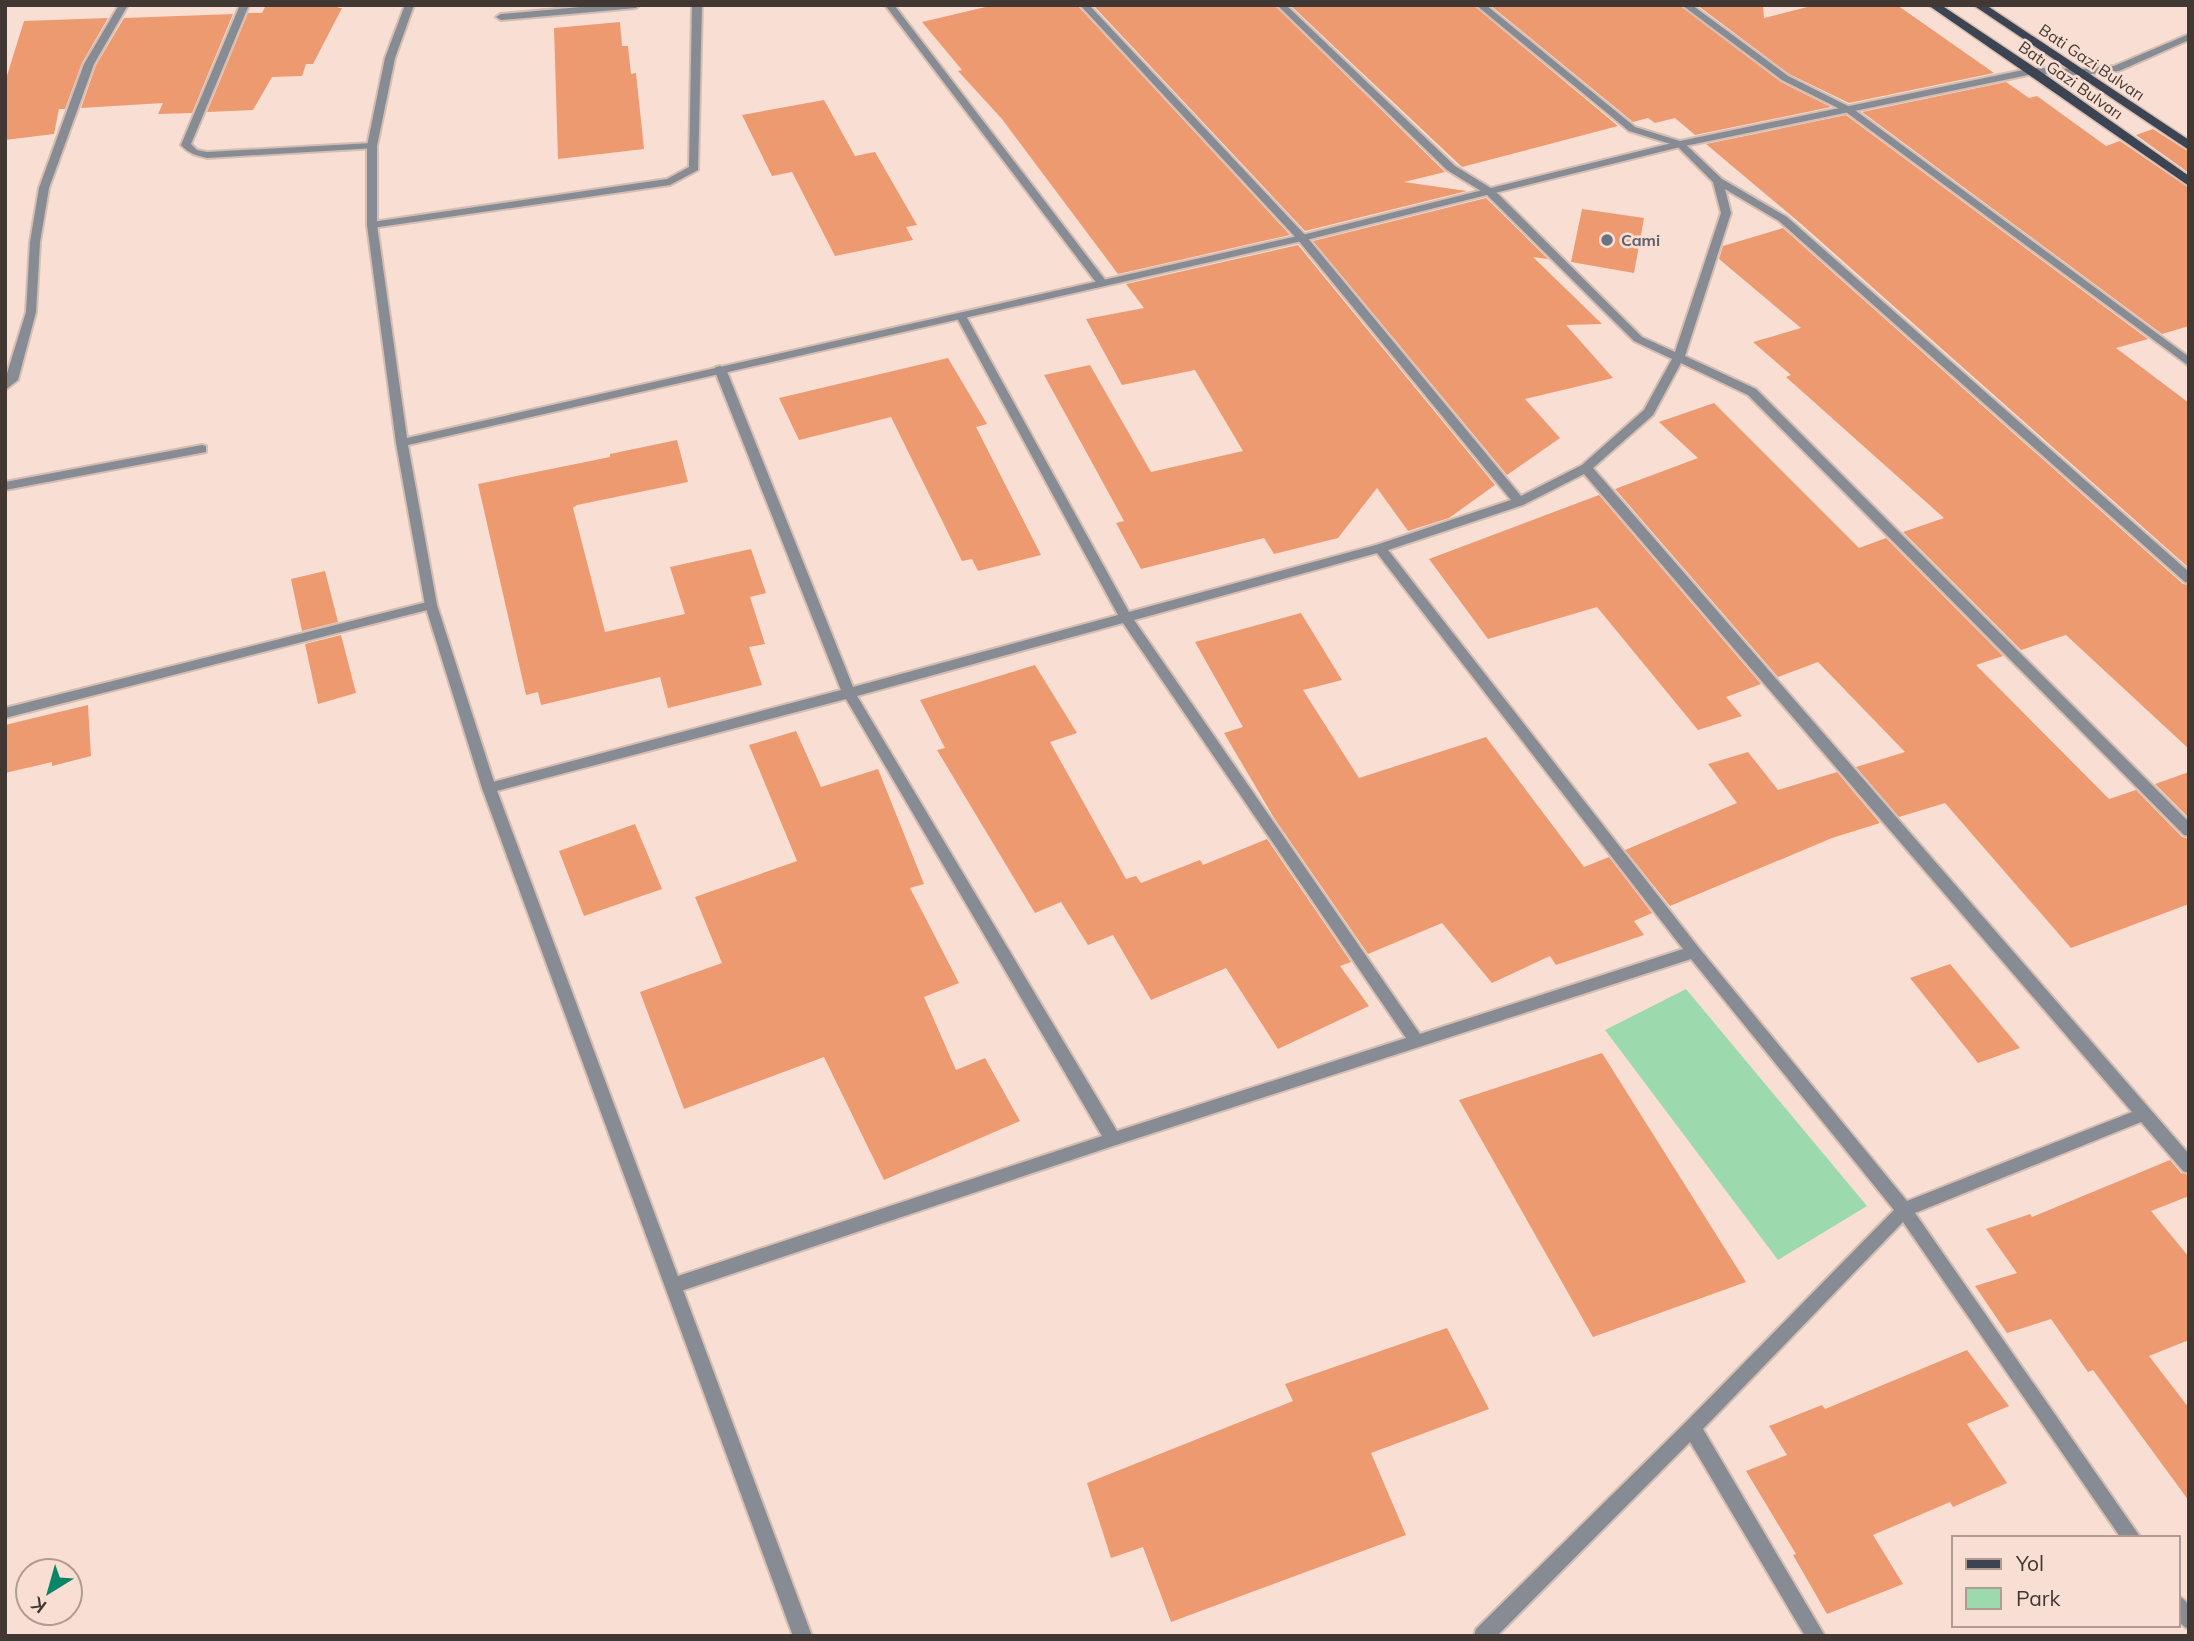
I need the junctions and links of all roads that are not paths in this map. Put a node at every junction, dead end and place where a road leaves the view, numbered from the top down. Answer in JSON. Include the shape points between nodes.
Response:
{"nodes":[{"id":1,"x":124,"y":5,"type":"edge"},
{"id":2,"x":245,"y":5,"type":"edge"},
{"id":3,"x":410,"y":5,"type":"edge"},
{"id":4,"x":636,"y":5,"type":"edge"},
{"id":5,"x":696,"y":5,"type":"edge"},
{"id":6,"x":889,"y":5,"type":"edge"},
{"id":7,"x":1084,"y":5,"type":"edge"},
{"id":8,"x":1281,"y":5,"type":"edge"},
{"id":9,"x":1480,"y":5,"type":"edge"},
{"id":10,"x":1686,"y":5,"type":"edge"},
{"id":11,"x":1933,"y":5,"type":"edge"},
{"id":12,"x":1978,"y":5,"type":"edge"},
{"id":13,"x":501,"y":17,"type":"dead end"},
{"id":14,"x":2189,"y":37,"type":"edge"},
{"id":15,"x":2033,"y":71,"type":"junction"},
{"id":16,"x":2081,"y":72,"type":"junction"},
{"id":17,"x":1849,"y":110,"type":"junction"},
{"id":18,"x":1680,"y":144,"type":"junction"},
{"id":19,"x":372,"y":146,"type":"junction"},
{"id":20,"x":2189,"y":146,"type":"edge"},
{"id":21,"x":1718,"y":181,"type":"junction"},
{"id":22,"x":2189,"y":182,"type":"edge"},
{"id":23,"x":1490,"y":192,"type":"junction"},
{"id":24,"x":372,"y":225,"type":"junction"},
{"id":25,"x":1302,"y":238,"type":"junction"},
{"id":26,"x":1102,"y":283,"type":"junction"},
{"id":27,"x":961,"y":316,"type":"junction"},
{"id":28,"x":1679,"y":357,"type":"junction"},
{"id":29,"x":2189,"y":363,"type":"edge"},
{"id":30,"x":720,"y":369,"type":"junction"},
{"id":31,"x":5,"y":387,"type":"edge"},
{"id":32,"x":402,"y":443,"type":"junction"},
{"id":33,"x":202,"y":449,"type":"dead end"},
{"id":34,"x":1586,"y":468,"type":"junction"},
{"id":35,"x":5,"y":486,"type":"edge"},
{"id":36,"x":1520,"y":502,"type":"junction"},
{"id":37,"x":1380,"y":548,"type":"junction"},
{"id":38,"x":2189,"y":579,"type":"edge"},
{"id":39,"x":432,"y":605,"type":"junction"},
{"id":40,"x":1126,"y":618,"type":"junction"},
{"id":41,"x":849,"y":694,"type":"junction"},
{"id":42,"x":5,"y":713,"type":"edge"},
{"id":43,"x":489,"y":788,"type":"junction"},
{"id":44,"x":2189,"y":831,"type":"edge"},
{"id":45,"x":1694,"y":952,"type":"junction"},
{"id":46,"x":1417,"y":1042,"type":"junction"},
{"id":47,"x":2144,"y":1114,"type":"junction"},
{"id":48,"x":1113,"y":1139,"type":"junction"},
{"id":49,"x":2189,"y":1166,"type":"edge"},
{"id":50,"x":1904,"y":1210,"type":"junction"},
{"id":51,"x":675,"y":1285,"type":"junction"},
{"id":52,"x":1692,"y":1428,"type":"junction"},
{"id":53,"x":2131,"y":1536,"type":"edge"},
{"id":54,"x":803,"y":1636,"type":"edge"},
{"id":55,"x":1483,"y":1636,"type":"edge"},
{"id":56,"x":1816,"y":1636,"type":"edge"}],
"edges":[{"from":1,"to":31,"type":"street","via":[[89,64],[44,188],[31,312],[12,380]]},
{"from":2,"to":19,"type":"street","via":[[186,145],[207,155]]},
{"from":3,"to":19,"type":"street","via":[[390,58]]},
{"from":4,"to":13,"type":"street"},
{"from":5,"to":24,"type":"street","via":[[694,168],[670,182]]},
{"from":6,"to":26,"type":"street"},
{"from":7,"to":25,"type":"street"},
{"from":8,"to":23,"type":"street","via":[[1451,168]]},
{"from":9,"to":18,"type":"street","via":[[1632,129]]},
{"from":10,"to":17,"type":"street","via":[[1785,78]]},
{"from":11,"to":15,"type":"main road","name":"Batı Gazi Bulvarı"},
{"from":12,"to":16,"type":"main road","name":"Bati Gazi Bulvarı"},
{"from":14,"to":16,"type":"street","via":[[2116,69]]},
{"from":15,"to":16,"type":"street"},
{"from":15,"to":17,"type":"street"},
{"from":15,"to":22,"type":"main road","name":"Batı Gazi Bulvarı"},
{"from":16,"to":20,"type":"main road","name":"Bati Gazi Bulvarı"},
{"from":17,"to":18,"type":"street"},
{"from":17,"to":29,"type":"street"},
{"from":18,"to":21,"type":"street"},
{"from":18,"to":23,"type":"street"},
{"from":19,"to":24,"type":"street"},
{"from":21,"to":28,"type":"street","via":[[1726,213]]},
{"from":21,"to":38,"type":"street","via":[[1783,219]]},
{"from":23,"to":25,"type":"street"},
{"from":23,"to":28,"type":"street","via":[[1639,339]]},
{"from":24,"to":32,"type":"street"},
{"from":25,"to":26,"type":"street"},
{"from":25,"to":36,"type":"street"},
{"from":26,"to":27,"type":"street"},
{"from":27,"to":30,"type":"street"},
{"from":27,"to":40,"type":"street"},
{"from":28,"to":34,"type":"street","via":[[1649,412]]},
{"from":28,"to":44,"type":"street","via":[[1752,392]]},
{"from":30,"to":32,"type":"street"},
{"from":30,"to":41,"type":"street"},
{"from":32,"to":39,"type":"street"},
{"from":33,"to":35,"type":"street"},
{"from":34,"to":36,"type":"street"},
{"from":34,"to":47,"type":"street"},
{"from":36,"to":37,"type":"street"},
{"from":37,"to":40,"type":"street"},
{"from":37,"to":45,"type":"street"},
{"from":39,"to":42,"type":"street"},
{"from":39,"to":43,"type":"street"},
{"from":40,"to":41,"type":"street"},
{"from":40,"to":46,"type":"street"},
{"from":41,"to":43,"type":"street"},
{"from":41,"to":48,"type":"street"},
{"from":43,"to":51,"type":"street"},
{"from":45,"to":46,"type":"street"},
{"from":45,"to":50,"type":"street"},
{"from":46,"to":48,"type":"street"},
{"from":47,"to":49,"type":"street"},
{"from":47,"to":50,"type":"street"},
{"from":48,"to":51,"type":"street"},
{"from":50,"to":52,"type":"street"},
{"from":50,"to":53,"type":"street"},
{"from":51,"to":54,"type":"street"},
{"from":52,"to":55,"type":"street"},
{"from":52,"to":56,"type":"street"}]}
